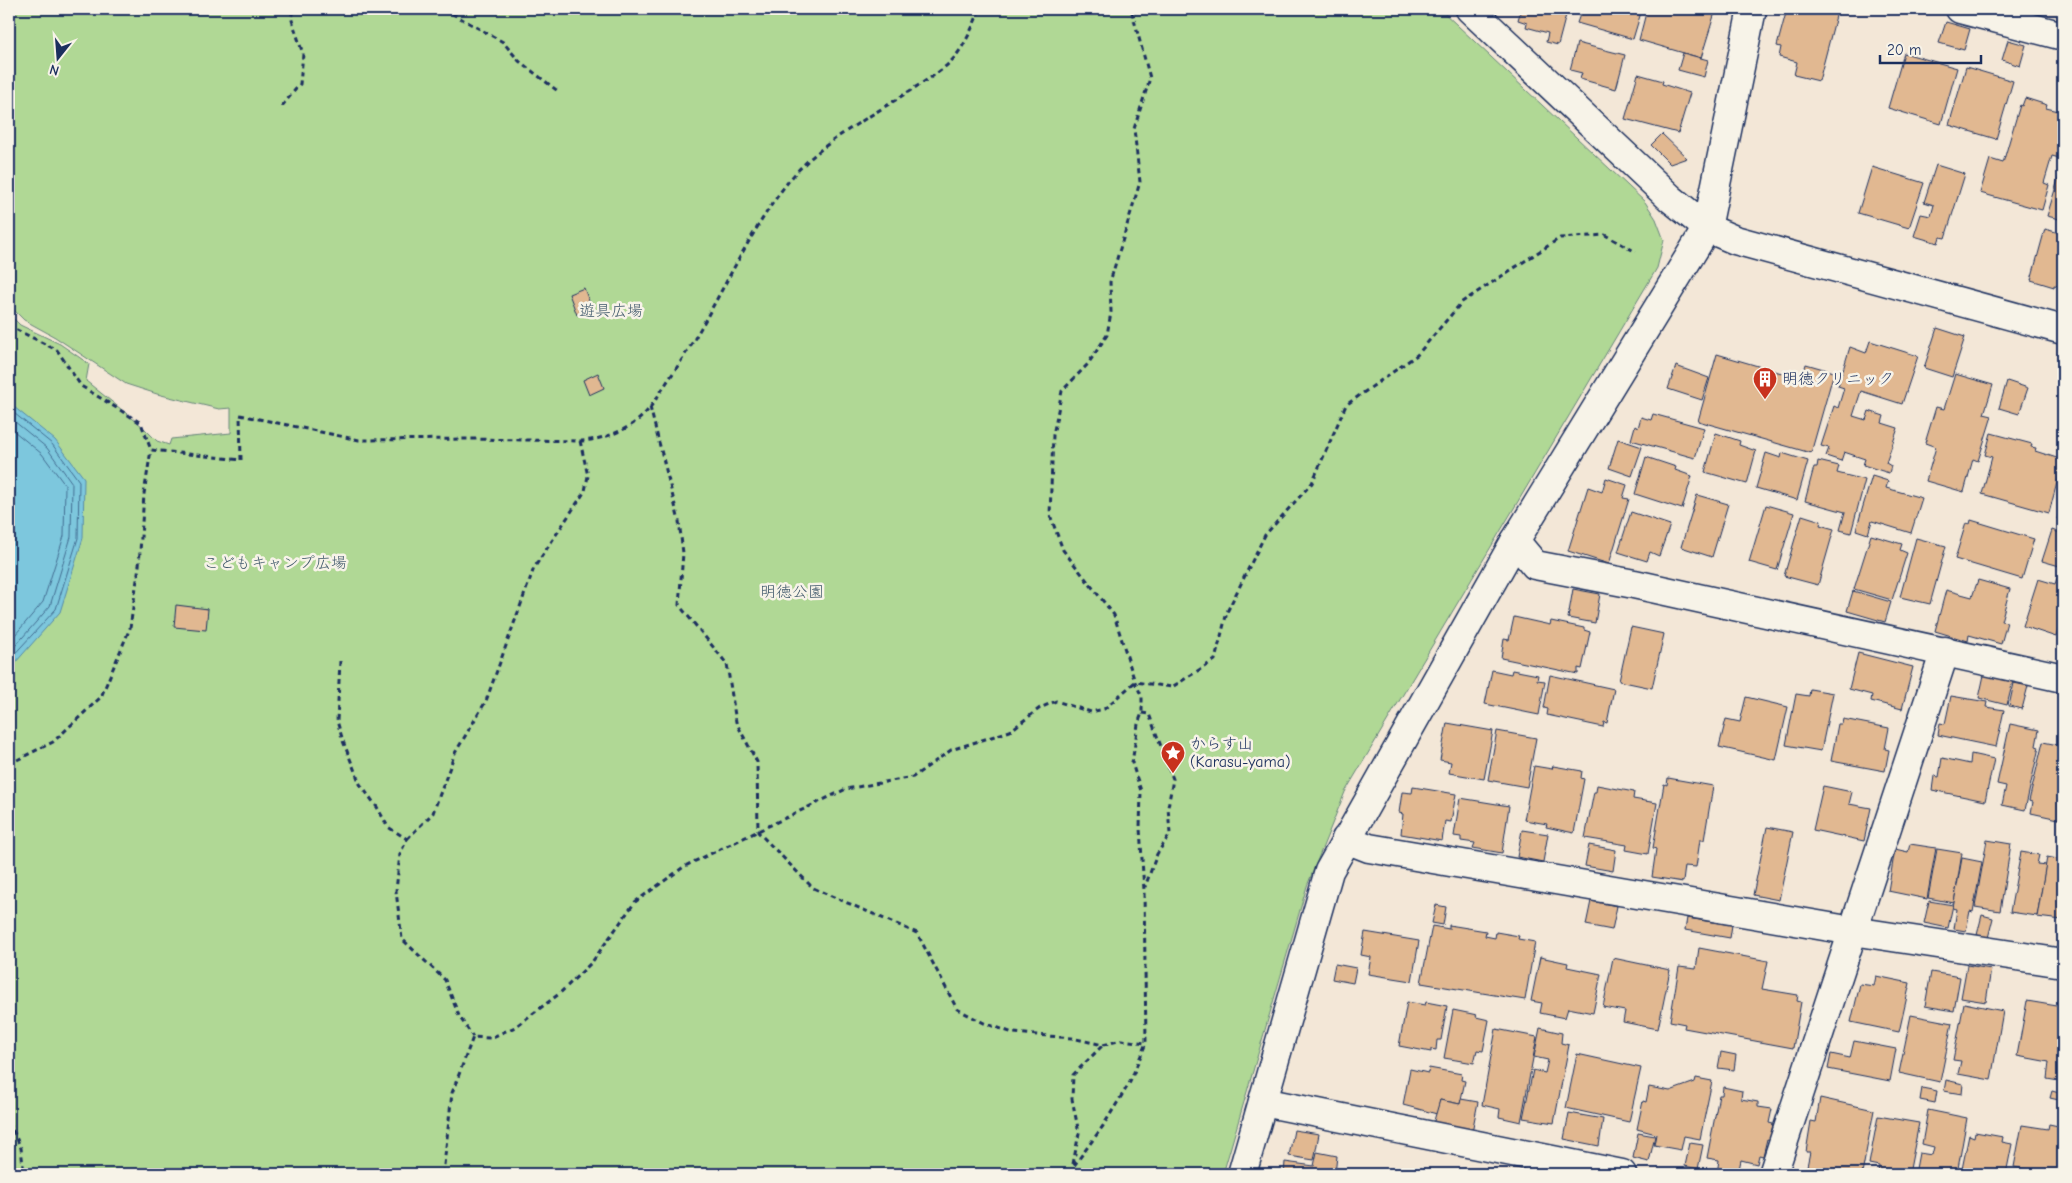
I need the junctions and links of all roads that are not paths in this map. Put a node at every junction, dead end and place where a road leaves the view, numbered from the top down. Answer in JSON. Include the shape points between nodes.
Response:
{"nodes":[{"id":1,"x":1470,"y":9,"type":"edge"},
{"id":2,"x":1752,"y":9,"type":"edge"},
{"id":3,"x":1960,"y":9,"type":"edge"},
{"id":4,"x":2063,"y":36,"type":"edge"},
{"id":5,"x":1707,"y":228,"type":"junction"},
{"id":6,"x":2063,"y":330,"type":"edge"},
{"id":7,"x":1515,"y":541,"type":"junction"},
{"id":8,"x":1945,"y":651,"type":"junction"},
{"id":9,"x":2063,"y":678,"type":"edge"},
{"id":10,"x":1346,"y":839,"type":"junction"},
{"id":11,"x":1853,"y":931,"type":"junction"},
{"id":12,"x":2063,"y":963,"type":"edge"},
{"id":13,"x":1263,"y":1102,"type":"junction"},
{"id":14,"x":1242,"y":1174,"type":"edge"},
{"id":15,"x":1622,"y":1174,"type":"edge"},
{"id":16,"x":1773,"y":1174,"type":"edge"}],
"edges":[{"from":1,"to":5,"type":"street","via":[[1670,198]]},
{"from":2,"to":5,"type":"street"},
{"from":3,"to":4,"type":"street"},
{"from":5,"to":6,"type":"street","via":[[1735,240]]},
{"from":5,"to":7,"type":"street"},
{"from":7,"to":8,"type":"street","via":[[1535,565]]},
{"from":7,"to":10,"type":"street"},
{"from":8,"to":9,"type":"street"},
{"from":8,"to":11,"type":"street"},
{"from":10,"to":11,"type":"street","via":[[1369,848]]},
{"from":10,"to":13,"type":"street","via":[[1330,871]]},
{"from":11,"to":12,"type":"street"},
{"from":11,"to":16,"type":"street"},
{"from":13,"to":14,"type":"street"},
{"from":13,"to":15,"type":"street"}]}
